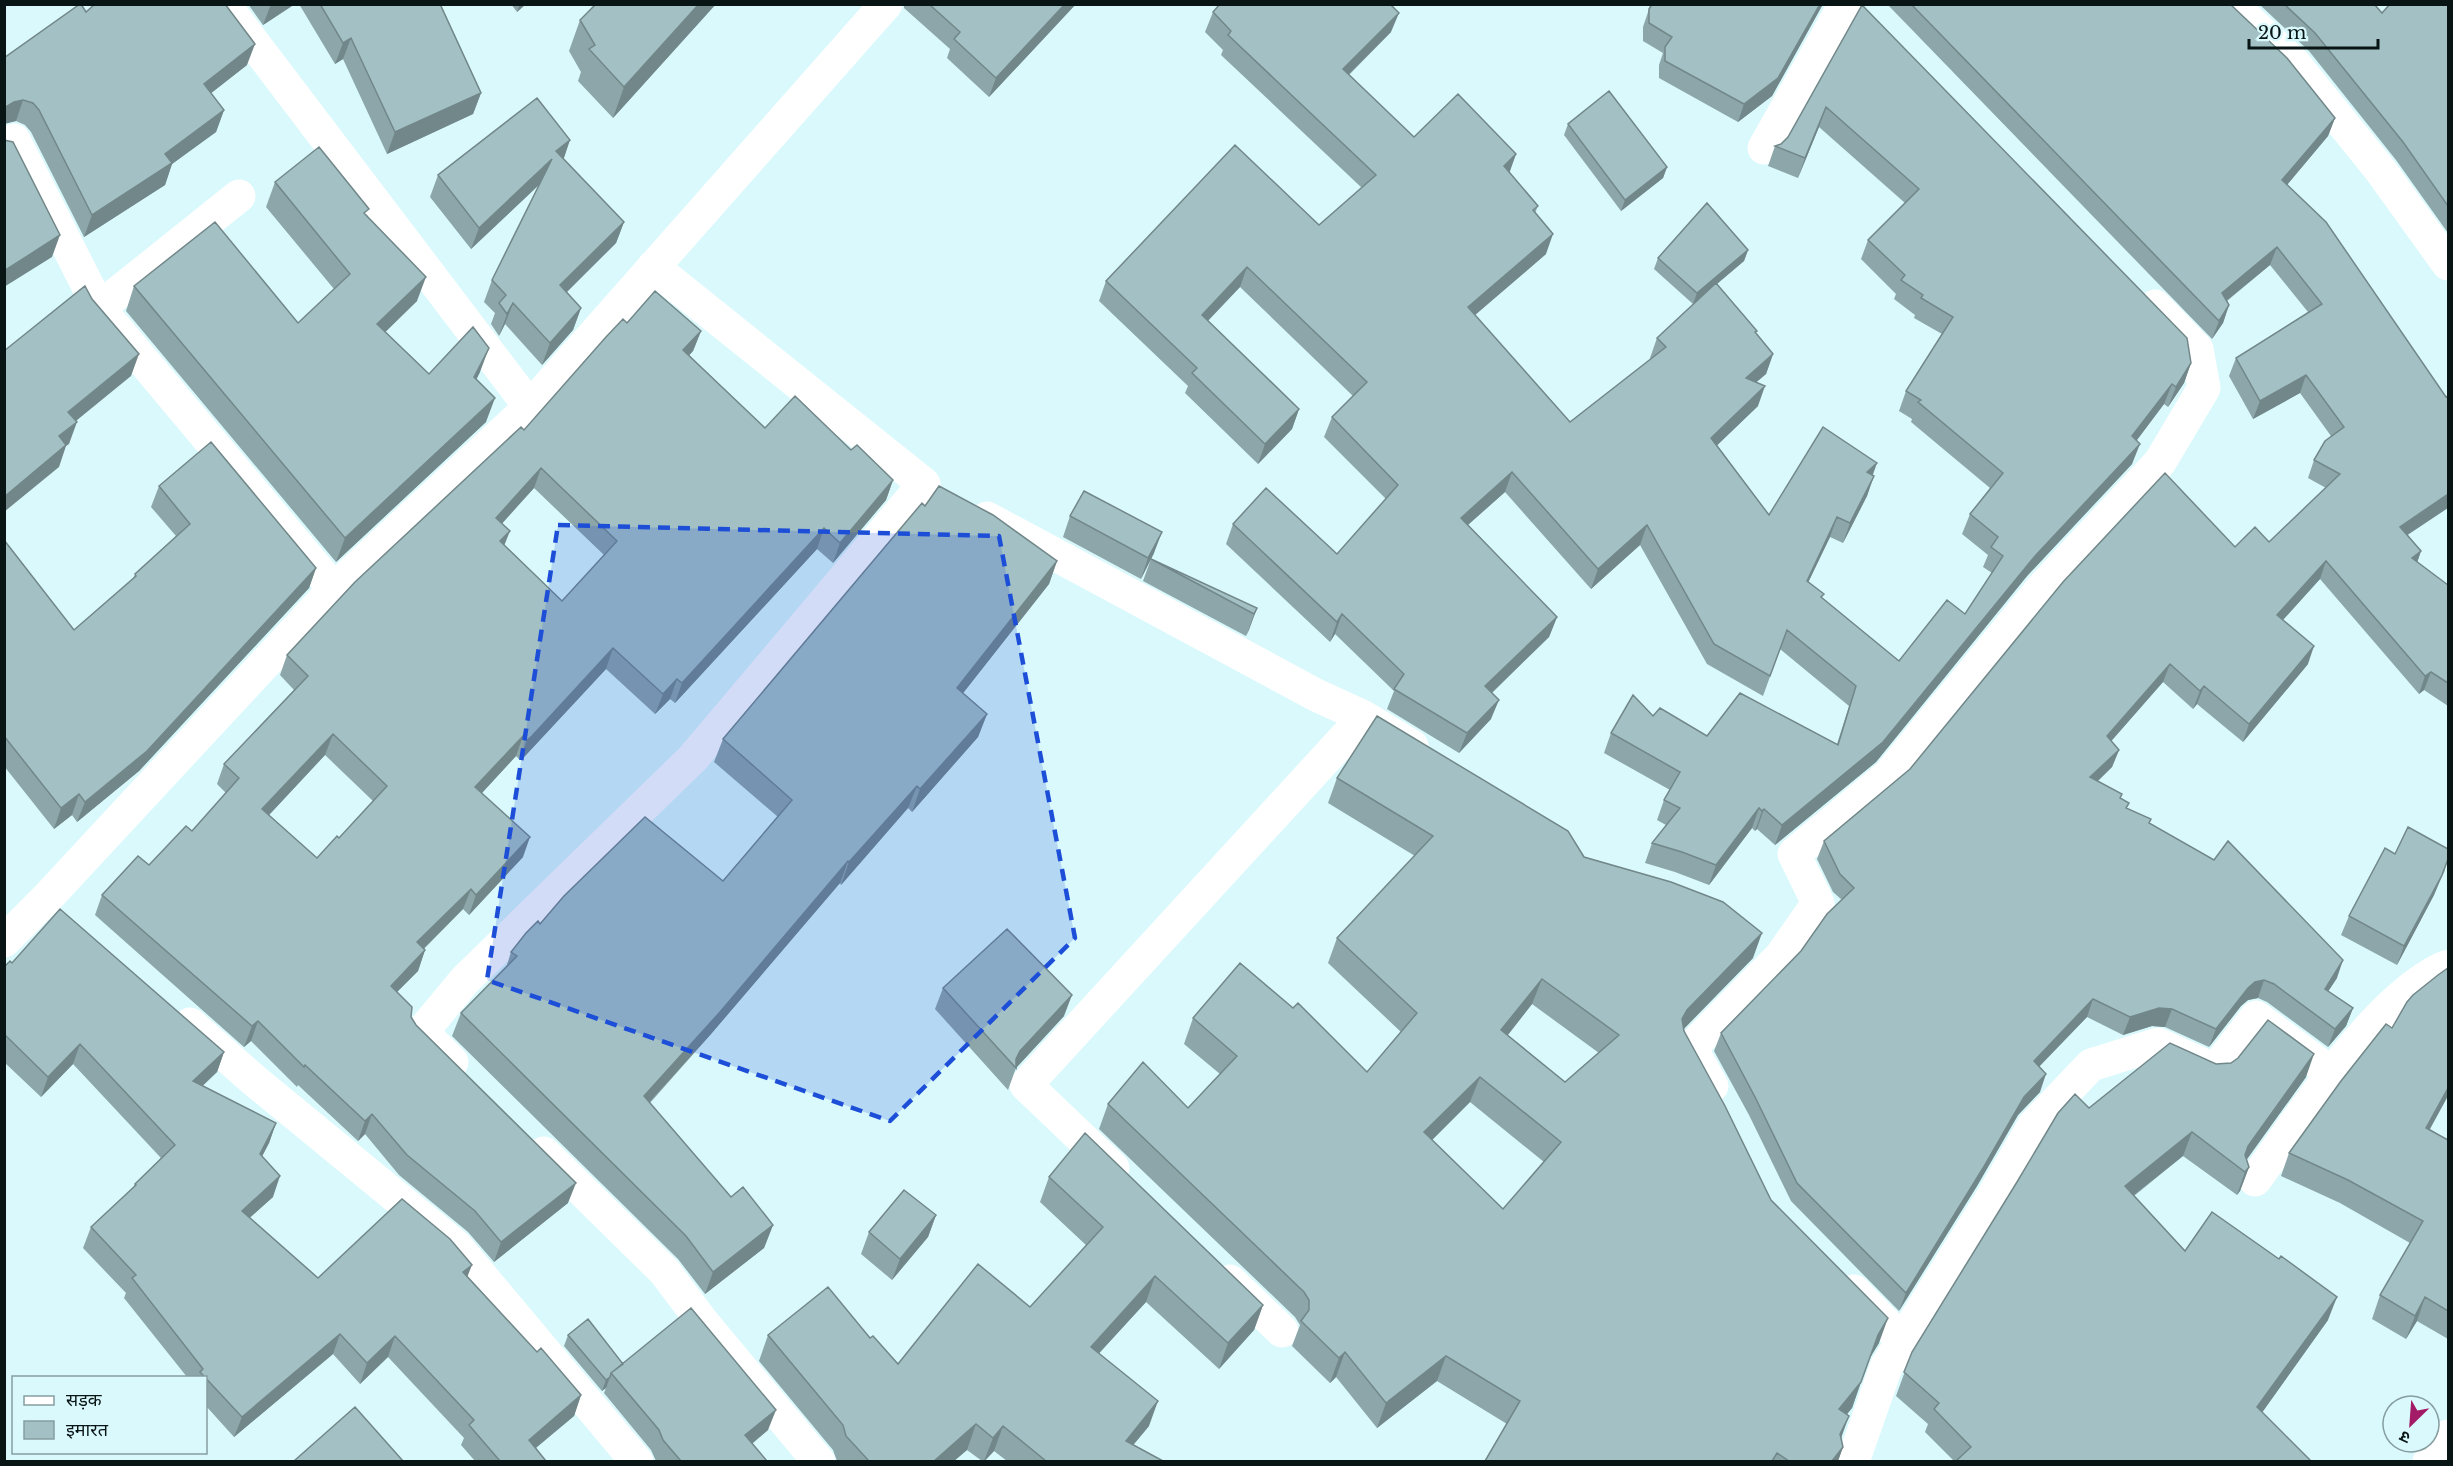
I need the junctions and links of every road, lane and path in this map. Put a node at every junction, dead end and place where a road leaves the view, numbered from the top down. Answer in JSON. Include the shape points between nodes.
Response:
{"nodes":[{"id":1,"x":224,"y":4,"type":"edge"},
{"id":2,"x":2231,"y":4,"type":"edge"},
{"id":3,"x":1858,"y":7,"type":"edge"},
{"id":4,"x":871,"y":10,"type":"edge"},
{"id":5,"x":4,"y":145,"type":"edge"},
{"id":6,"x":1764,"y":148,"type":"dead end"},
{"id":7,"x":239,"y":196,"type":"dead end"},
{"id":8,"x":2448,"y":264,"type":"edge"},
{"id":9,"x":653,"y":267,"type":"junction"},
{"id":10,"x":2132,"y":282,"type":"edge"},
{"id":11,"x":99,"y":309,"type":"junction"},
{"id":12,"x":530,"y":407,"type":"junction"},
{"id":13,"x":945,"y":495,"type":"junction"},
{"id":14,"x":334,"y":589,"type":"junction"},
{"id":15,"x":1364,"y":717,"type":"junction"},
{"id":16,"x":1434,"y":759,"type":"edge"},
{"id":17,"x":47,"y":898,"type":"junction"},
{"id":18,"x":73,"y":921,"type":"edge"},
{"id":19,"x":4,"y":941,"type":"edge"},
{"id":20,"x":2448,"y":969,"type":"edge"},
{"id":21,"x":169,"y":1005,"type":"edge"},
{"id":22,"x":2333,"y":1074,"type":"junction"},
{"id":23,"x":472,"y":1082,"type":"edge"},
{"id":24,"x":1727,"y":1113,"type":"edge"},
{"id":25,"x":522,"y":1131,"type":"edge"},
{"id":26,"x":2255,"y":1180,"type":"dead end"},
{"id":27,"x":1137,"y":1192,"type":"edge"},
{"id":28,"x":1205,"y":1257,"type":"edge"},
{"id":29,"x":1831,"y":1268,"type":"edge"},
{"id":30,"x":1282,"y":1331,"type":"dead end"},
{"id":31,"x":1902,"y":1340,"type":"junction"},
{"id":32,"x":2448,"y":1436,"type":"edge"},
{"id":33,"x":637,"y":1461,"type":"edge"},
{"id":34,"x":819,"y":1461,"type":"edge"},
{"id":35,"x":1850,"y":1461,"type":"edge"},
{"id":36,"x":2429,"y":1461,"type":"edge"}],
"edges":[{"from":1,"to":12,"type":"street"},
{"from":2,"to":8,"type":"street","via":[[2294,63],[2381,171]]},
{"from":3,"to":6,"type":"street"},
{"from":4,"to":9,"type":"street"},
{"from":5,"to":11,"type":"street","via":[[14,140]]},
{"from":7,"to":11,"type":"street"},
{"from":9,"to":12,"type":"street"},
{"from":9,"to":13,"type":"street"},
{"from":10,"to":24,"type":"street","via":[[2197,349],[2204,388],[2160,462],[2042,588],[1889,775],[1794,854],[1818,903],[1768,946],[1691,1048]]},
{"from":11,"to":14,"type":"street"},
{"from":12,"to":14,"type":"street"},
{"from":13,"to":15,"type":"street","via":[[1316,695]]},
{"from":13,"to":23,"type":"street","via":[[693,758],[465,980],[422,1032]]},
{"from":14,"to":17,"type":"street"},
{"from":15,"to":16,"type":"street"},
{"from":15,"to":27,"type":"street","via":[[1026,1085]]},
{"from":17,"to":18,"type":"street"},
{"from":17,"to":19,"type":"street"},
{"from":20,"to":22,"type":"street","via":[[2429,974],[2376,1020]]},
{"from":21,"to":33,"type":"street","via":[[456,1246]]},
{"from":22,"to":26,"type":"street"},
{"from":22,"to":31,"type":"street","via":[[2256,1017],[2215,1070],[2158,1044],[2091,1065],[2034,1125]]},
{"from":25,"to":34,"type":"street","via":[[665,1272],[700,1320]]},
{"from":28,"to":30,"type":"street"},
{"from":29,"to":31,"type":"street"},
{"from":31,"to":35,"type":"street","via":[[1886,1367]]},
{"from":32,"to":36,"type":"street"}]}
